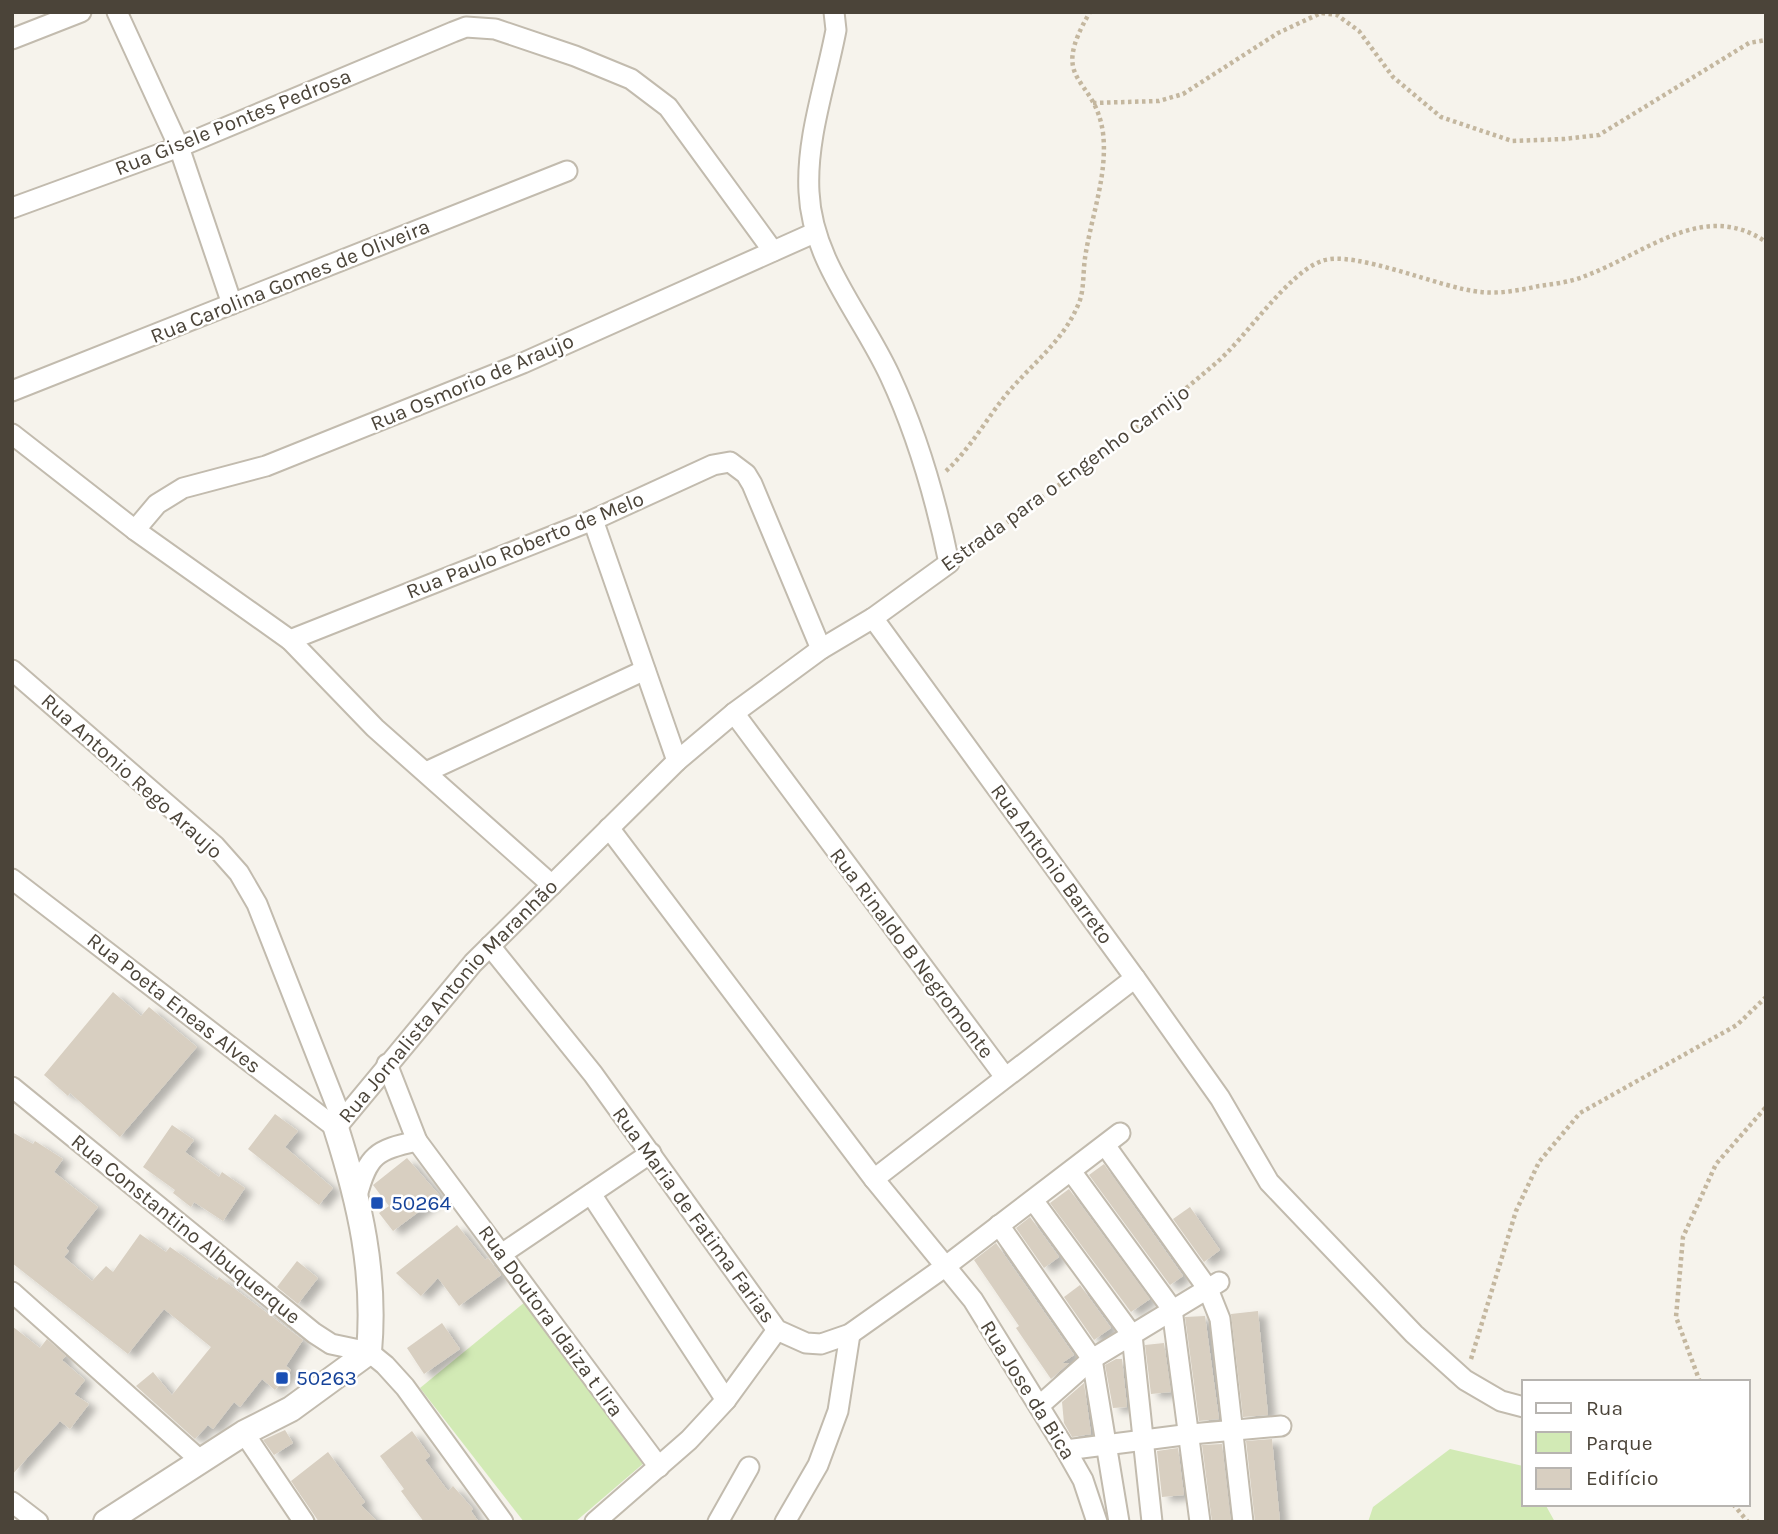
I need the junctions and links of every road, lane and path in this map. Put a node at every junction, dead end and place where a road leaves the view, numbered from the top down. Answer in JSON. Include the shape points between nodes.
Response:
{"nodes":[{"id":1,"x":81,"y":12,"type":"edge"},
{"id":2,"x":117,"y":12,"type":"edge"},
{"id":3,"x":834,"y":12,"type":"edge"},
{"id":4,"x":1090,"y":12,"type":"edge"},
{"id":5,"x":12,"y":39,"type":"edge"},
{"id":6,"x":1766,"y":40,"type":"edge"},
{"id":7,"x":1093,"y":103,"type":"junction"},
{"id":8,"x":179,"y":147,"type":"junction"},
{"id":9,"x":567,"y":171,"type":"dead end"},
{"id":10,"x":12,"y":208,"type":"edge"},
{"id":11,"x":814,"y":233,"type":"junction"},
{"id":12,"x":1766,"y":242,"type":"edge"},
{"id":13,"x":773,"y":251,"type":"junction"},
{"id":14,"x":232,"y":304,"type":"junction"},
{"id":15,"x":12,"y":391,"type":"edge"},
{"id":16,"x":12,"y":434,"type":"edge"},
{"id":17,"x":930,"y":486,"type":"junction"},
{"id":18,"x":593,"y":520,"type":"junction"},
{"id":19,"x":135,"y":530,"type":"junction"},
{"id":20,"x":949,"y":563,"type":"junction"},
{"id":21,"x":873,"y":618,"type":"junction"},
{"id":22,"x":290,"y":640,"type":"junction"},
{"id":23,"x":821,"y":649,"type":"junction"},
{"id":24,"x":12,"y":670,"type":"edge"},
{"id":25,"x":645,"y":670,"type":"junction"},
{"id":26,"x":734,"y":713,"type":"junction"},
{"id":27,"x":677,"y":761,"type":"junction"},
{"id":28,"x":426,"y":772,"type":"junction"},
{"id":29,"x":610,"y":828,"type":"junction"},
{"id":30,"x":12,"y":879,"type":"edge"},
{"id":31,"x":552,"y":885,"type":"junction"},
{"id":32,"x":489,"y":946,"type":"junction"},
{"id":33,"x":1135,"y":978,"type":"junction"},
{"id":34,"x":1766,"y":997,"type":"edge"},
{"id":35,"x":387,"y":1064,"type":"junction"},
{"id":36,"x":1005,"y":1077,"type":"junction"},
{"id":37,"x":12,"y":1087,"type":"edge"},
{"id":38,"x":1766,"y":1107,"type":"edge"},
{"id":39,"x":339,"y":1124,"type":"junction"},
{"id":40,"x":417,"y":1141,"type":"junction"},
{"id":41,"x":651,"y":1153,"type":"junction"},
{"id":42,"x":1071,"y":1171,"type":"junction"},
{"id":43,"x":874,"y":1179,"type":"junction"},
{"id":44,"x":591,"y":1194,"type":"junction"},
{"id":45,"x":358,"y":1196,"type":"junction"},
{"id":46,"x":1033,"y":1200,"type":"junction"},
{"id":47,"x":999,"y":1225,"type":"junction"},
{"id":48,"x":503,"y":1253,"type":"junction"},
{"id":49,"x":946,"y":1266,"type":"junction"},
{"id":50,"x":1214,"y":1285,"type":"junction"},
{"id":51,"x":12,"y":1292,"type":"edge"},
{"id":52,"x":1172,"y":1309,"type":"junction"},
{"id":53,"x":777,"y":1330,"type":"junction"},
{"id":54,"x":850,"y":1334,"type":"junction"},
{"id":55,"x":1132,"y":1335,"type":"junction"},
{"id":56,"x":369,"y":1352,"type":"junction"},
{"id":57,"x":1092,"y":1359,"type":"junction"},
{"id":58,"x":1465,"y":1380,"type":"junction"},
{"id":59,"x":1699,"y":1380,"type":"edge"},
{"id":60,"x":726,"y":1400,"type":"junction"},
{"id":61,"x":1039,"y":1406,"type":"junction"},
{"id":62,"x":1522,"y":1406,"type":"edge"},
{"id":63,"x":1281,"y":1426,"type":"dead end"},
{"id":64,"x":1234,"y":1430,"type":"junction"},
{"id":65,"x":244,"y":1433,"type":"junction"},
{"id":66,"x":1191,"y":1434,"type":"junction"},
{"id":67,"x":1145,"y":1439,"type":"junction"},
{"id":68,"x":1105,"y":1446,"type":"junction"},
{"id":69,"x":1066,"y":1450,"type":"junction"},
{"id":70,"x":200,"y":1460,"type":"junction"},
{"id":71,"x":659,"y":1467,"type":"junction"},
{"id":72,"x":749,"y":1467,"type":"dead end"},
{"id":73,"x":12,"y":1502,"type":"edge"},
{"id":74,"x":1735,"y":1506,"type":"edge"},
{"id":75,"x":38,"y":1522,"type":"edge"},
{"id":76,"x":106,"y":1522,"type":"edge"},
{"id":77,"x":304,"y":1522,"type":"edge"},
{"id":78,"x":503,"y":1522,"type":"edge"},
{"id":79,"x":595,"y":1522,"type":"edge"},
{"id":80,"x":718,"y":1522,"type":"edge"},
{"id":81,"x":785,"y":1522,"type":"edge"},
{"id":82,"x":1097,"y":1522,"type":"edge"},
{"id":83,"x":1119,"y":1522,"type":"edge"},
{"id":84,"x":1152,"y":1522,"type":"edge"},
{"id":85,"x":1200,"y":1522,"type":"edge"},
{"id":86,"x":1243,"y":1522,"type":"edge"},
{"id":87,"x":1748,"y":1522,"type":"edge"}],
"edges":[{"from":1,"to":5,"type":"street"},
{"from":2,"to":8,"type":"street"},
{"from":3,"to":11,"type":"street","via":[[836,30],[813,137],[808,191]]},
{"from":4,"to":7,"type":"path","via":[[1074,42],[1071,59],[1077,80]]},
{"from":6,"to":7,"type":"path","via":[[1749,43],[1599,135],[1564,139],[1511,141],[1441,117],[1393,77],[1359,31],[1337,15],[1321,13],[1269,38],[1183,93],[1159,101]]},
{"from":7,"to":17,"type":"path","via":[[1103,130],[1104,155],[1080,300],[1054,346],[1007,393],[950,468]]},
{"from":8,"to":10,"type":"street","name":"Rua Gisele Pontes Pedrosa"},
{"from":8,"to":13,"type":"street","name":"Rua Gisele Pontes Pedrosa","via":[[466,27],[495,29],[604,66],[631,79],[668,107]]},
{"from":8,"to":14,"type":"street"},
{"from":9,"to":14,"type":"street","name":"Rua Carolina Gomes de Oliveira"},
{"from":11,"to":13,"type":"street","name":"Rua Osmorio de Araujo"},
{"from":11,"to":17,"type":"street","via":[[890,376]]},
{"from":12,"to":20,"type":"path","name":"Estrada para o Engenho Carnijo","via":[[1747,229],[1727,224],[1691,229],[1584,277],[1507,291],[1468,290],[1347,259],[1321,261],[1284,290],[1238,344],[1149,421]]},
{"from":13,"to":19,"type":"street","name":"Rua Osmorio de Araujo","via":[[523,363],[266,466],[183,488],[158,504]]},
{"from":14,"to":15,"type":"street","name":"Rua Carolina Gomes de Oliveira"},
{"from":16,"to":19,"type":"street"},
{"from":17,"to":20,"type":"street"},
{"from":18,"to":22,"type":"street","name":"Rua Paulo Roberto de Melo"},
{"from":18,"to":23,"type":"street","name":"Rua Paulo Roberto de Melo","via":[[725,462],[740,468],[752,484]]},
{"from":18,"to":25,"type":"street"},
{"from":19,"to":22,"type":"street"},
{"from":20,"to":21,"type":"street","name":"Estrada para o Engenho Carnijo"},
{"from":21,"to":23,"type":"street","name":"Estrada para o Engenho Carnijo"},
{"from":21,"to":33,"type":"street","name":"Rua Antonio Barreto"},
{"from":22,"to":28,"type":"street","via":[[375,729]]},
{"from":23,"to":26,"type":"street","name":"Rua Jornalista Antonio Maranhão"},
{"from":24,"to":39,"type":"street","name":"Rua Antonio Rego Araujo","via":[[215,846],[239,873],[257,904]]},
{"from":25,"to":27,"type":"street"},
{"from":25,"to":28,"type":"street"},
{"from":26,"to":27,"type":"street","name":"Rua Jornalista Antonio Maranhão"},
{"from":26,"to":36,"type":"street","name":"Rua Rinaldo B Negromonte"},
{"from":27,"to":29,"type":"street","name":"Rua Jornalista Antonio Maranhão"},
{"from":28,"to":31,"type":"street"},
{"from":29,"to":31,"type":"street","name":"Rua Jornalista Antonio Maranhão"},
{"from":29,"to":43,"type":"street"},
{"from":30,"to":39,"type":"street","name":"Rua Poeta Eneas Alves"},
{"from":31,"to":32,"type":"street","name":"Rua Jornalista Antonio Maranhão"},
{"from":32,"to":35,"type":"street","name":"Rua Jornalista Antonio Maranhão"},
{"from":32,"to":41,"type":"street","name":"Rua Maria de Fatima Farias"},
{"from":33,"to":36,"type":"street"},
{"from":33,"to":58,"type":"street","name":"Rua Antonio Barreto","via":[[1220,1098],[1269,1182],[1414,1334]]},
{"from":34,"to":58,"type":"path","via":[[1737,1025],[1580,1113],[1539,1162],[1516,1211]]},
{"from":35,"to":39,"type":"street","name":"Rua Jornalista Antonio Maranhão"},
{"from":35,"to":40,"type":"street","name":"Rua Doutora Idaiza t lira"},
{"from":36,"to":43,"type":"street","name":"Rua Rinaldo B Negromonte"},
{"from":37,"to":56,"type":"street","name":"Rua Constantino Albuquerque","via":[[314,1333],[331,1344]]},
{"from":38,"to":59,"type":"path","via":[[1716,1164],[1683,1237],[1676,1317]]},
{"from":39,"to":45,"type":"street","name":"Rua Jornalista Antonio Maranhão"},
{"from":40,"to":45,"type":"street","via":[[388,1148],[371,1159]]},
{"from":40,"to":48,"type":"street","name":"Rua Doutora Idaiza t lira"},
{"from":41,"to":44,"type":"street"},
{"from":41,"to":53,"type":"street","name":"Rua Maria de Fatima Farias"},
{"from":42,"to":46,"type":"street","name":"Rua Maria de Fatima Farias"},
{"from":42,"to":50,"type":"street","name":"Rua Maria de Fatima Farias","via":[[1112,1139]]},
{"from":42,"to":52,"type":"street"},
{"from":43,"to":49,"type":"street","name":"Rua Jose da Bica"},
{"from":44,"to":48,"type":"street"},
{"from":44,"to":60,"type":"street"},
{"from":45,"to":56,"type":"street","name":"Rua Jornalista Antonio Maranhão","via":[[372,1282]]},
{"from":46,"to":47,"type":"street","name":"Rua Maria de Fatima Farias"},
{"from":46,"to":55,"type":"street"},
{"from":47,"to":49,"type":"street","name":"Rua Maria de Fatima Farias"},
{"from":47,"to":57,"type":"street"},
{"from":48,"to":71,"type":"street","name":"Rua Doutora Idaiza t lira"},
{"from":49,"to":54,"type":"street","name":"Rua Maria de Fatima Farias"},
{"from":49,"to":61,"type":"street","name":"Rua Jose da Bica","via":[[973,1300]]},
{"from":50,"to":52,"type":"street"},
{"from":50,"to":64,"type":"street"},
{"from":51,"to":70,"type":"street"},
{"from":52,"to":55,"type":"street"},
{"from":52,"to":66,"type":"street"},
{"from":53,"to":54,"type":"street","name":"Rua Maria de Fatima Farias","via":[[806,1343],[821,1344]]},
{"from":53,"to":60,"type":"street"},
{"from":54,"to":81,"type":"street","via":[[838,1411],[818,1465]]},
{"from":55,"to":57,"type":"street"},
{"from":55,"to":67,"type":"street"},
{"from":56,"to":65,"type":"street","via":[[291,1409]]},
{"from":56,"to":78,"type":"street","via":[[404,1387]]},
{"from":57,"to":61,"type":"street"},
{"from":57,"to":68,"type":"street"},
{"from":58,"to":62,"type":"street","name":"Rua Antonio Barreto","via":[[1491,1397]]},
{"from":60,"to":71,"type":"street"},
{"from":61,"to":69,"type":"street","name":"Rua Jose da Bica"},
{"from":63,"to":64,"type":"street"},
{"from":64,"to":66,"type":"street"},
{"from":64,"to":86,"type":"street"},
{"from":65,"to":70,"type":"street"},
{"from":65,"to":77,"type":"street"},
{"from":66,"to":67,"type":"street"},
{"from":66,"to":85,"type":"street"},
{"from":67,"to":68,"type":"street"},
{"from":67,"to":84,"type":"street"},
{"from":68,"to":69,"type":"street"},
{"from":68,"to":83,"type":"street"},
{"from":69,"to":82,"type":"street","name":"Rua Jose da Bica","via":[[1083,1480]]},
{"from":70,"to":76,"type":"street"},
{"from":71,"to":79,"type":"street"},
{"from":72,"to":80,"type":"street"},
{"from":73,"to":75,"type":"street"},
{"from":74,"to":87,"type":"path"}]}
